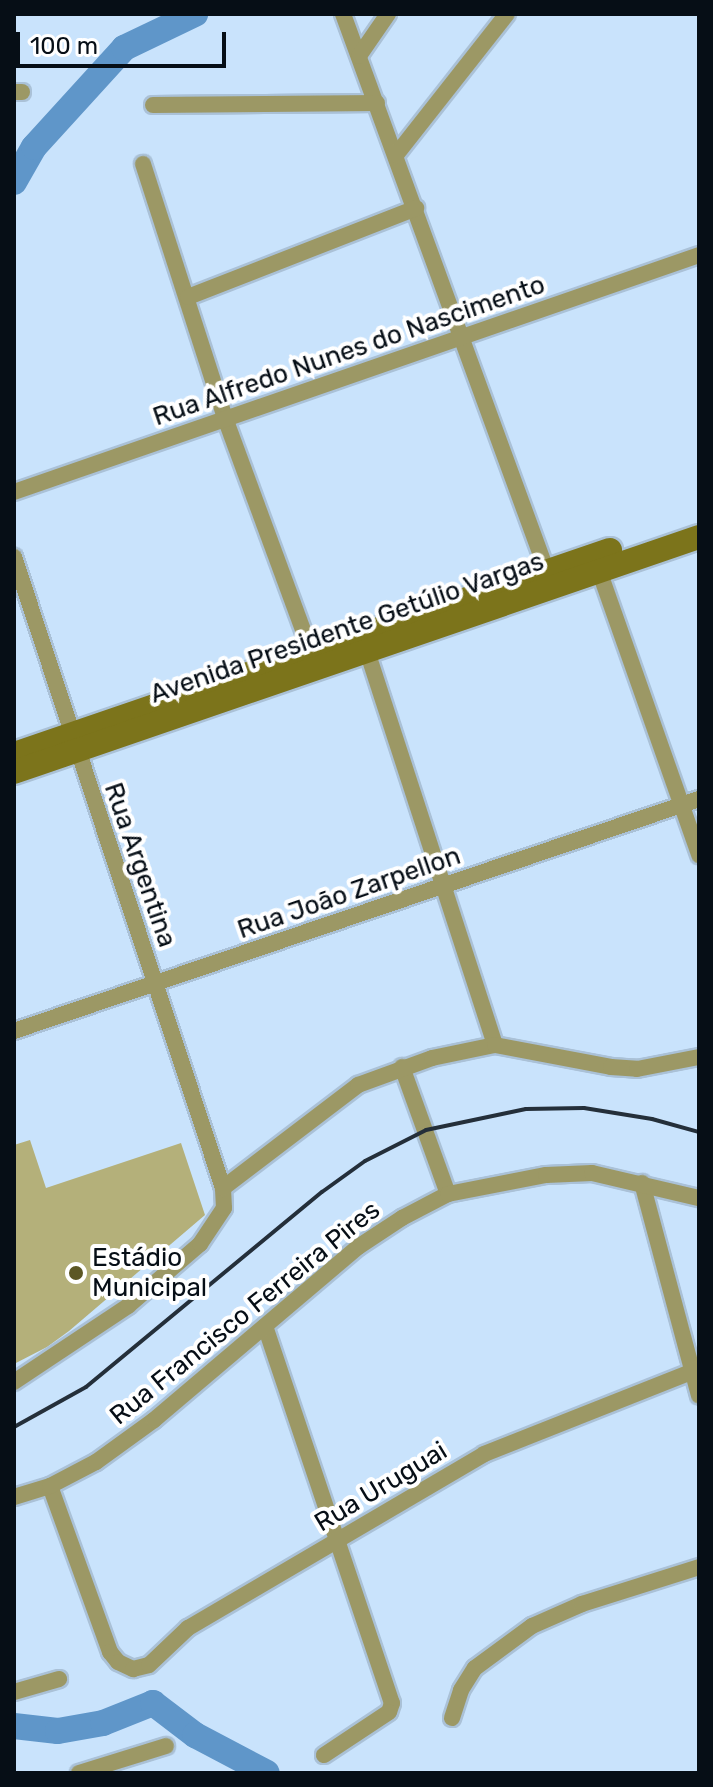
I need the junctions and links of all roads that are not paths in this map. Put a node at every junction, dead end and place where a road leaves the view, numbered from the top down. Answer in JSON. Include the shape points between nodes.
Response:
{"nodes":[{"id":1,"x":343,"y":14,"type":"edge"},
{"id":2,"x":388,"y":14,"type":"edge"},
{"id":3,"x":507,"y":14,"type":"edge"},
{"id":4,"x":359,"y":56,"type":"junction"},
{"id":5,"x":377,"y":103,"type":"junction"},
{"id":6,"x":153,"y":105,"type":"dead end"},
{"id":7,"x":396,"y":155,"type":"junction"},
{"id":8,"x":143,"y":164,"type":"dead end"},
{"id":9,"x":416,"y":208,"type":"junction"},
{"id":10,"x":699,"y":255,"type":"edge"},
{"id":11,"x":188,"y":297,"type":"junction"},
{"id":12,"x":462,"y":337,"type":"junction"},
{"id":13,"x":225,"y":418,"type":"junction"},
{"id":14,"x":14,"y":492,"type":"edge"},
{"id":15,"x":699,"y":520,"type":"edge"},
{"id":16,"x":699,"y":537,"type":"edge"},
{"id":17,"x":14,"y":557,"type":"edge"},
{"id":18,"x":597,"y":563,"type":"junction"},
{"id":19,"x":550,"y":578,"type":"junction"},
{"id":20,"x":367,"y":651,"type":"junction"},
{"id":21,"x":314,"y":660,"type":"junction"},
{"id":22,"x":74,"y":742,"type":"junction"},
{"id":23,"x":14,"y":754,"type":"edge"},
{"id":24,"x":14,"y":772,"type":"edge"},
{"id":25,"x":699,"y":799,"type":"edge"},
{"id":26,"x":682,"y":805,"type":"junction"},
{"id":27,"x":699,"y":855,"type":"edge"},
{"id":28,"x":445,"y":886,"type":"junction"},
{"id":29,"x":156,"y":984,"type":"junction"},
{"id":30,"x":14,"y":1031,"type":"edge"},
{"id":31,"x":495,"y":1045,"type":"junction"},
{"id":32,"x":691,"y":1059,"type":"edge"},
{"id":33,"x":402,"y":1067,"type":"junction"},
{"id":34,"x":642,"y":1183,"type":"junction"},
{"id":35,"x":223,"y":1188,"type":"junction"},
{"id":36,"x":448,"y":1194,"type":"junction"},
{"id":37,"x":699,"y":1198,"type":"edge"},
{"id":38,"x":265,"y":1326,"type":"junction"},
{"id":39,"x":696,"y":1370,"type":"edge"},
{"id":40,"x":14,"y":1382,"type":"edge"},
{"id":41,"x":699,"y":1396,"type":"edge"},
{"id":42,"x":50,"y":1486,"type":"junction"},
{"id":43,"x":14,"y":1497,"type":"edge"},
{"id":44,"x":339,"y":1540,"type":"junction"},
{"id":45,"x":699,"y":1567,"type":"edge"},
{"id":46,"x":59,"y":1679,"type":"dead end"},
{"id":47,"x":14,"y":1692,"type":"edge"},
{"id":48,"x":452,"y":1718,"type":"dead end"},
{"id":49,"x":166,"y":1746,"type":"dead end"},
{"id":50,"x":324,"y":1755,"type":"dead end"},
{"id":51,"x":106,"y":1769,"type":"edge"},
{"id":52,"x":79,"y":1773,"type":"edge"}],
"edges":[{"from":1,"to":4,"type":"street"},
{"from":2,"to":4,"type":"street"},
{"from":3,"to":7,"type":"street"},
{"from":4,"to":5,"type":"street"},
{"from":5,"to":6,"type":"street"},
{"from":5,"to":7,"type":"street"},
{"from":7,"to":9,"type":"street"},
{"from":8,"to":11,"type":"street"},
{"from":9,"to":11,"type":"street"},
{"from":9,"to":12,"type":"street"},
{"from":10,"to":12,"type":"street","name":"Rua Alfredo Nunes do Nascimento"},
{"from":11,"to":13,"type":"street"},
{"from":12,"to":13,"type":"street","name":"Rua Alfredo Nunes do Nascimento"},
{"from":12,"to":19,"type":"street"},
{"from":13,"to":14,"type":"street","name":"Rua Alfredo Nunes do Nascimento"},
{"from":13,"to":21,"type":"street"},
{"from":15,"to":18,"type":"main road","name":"Avenida Presidente Getúlio Vargas"},
{"from":16,"to":18,"type":"main road","name":"Avenida Presidente Getúlio Vargas"},
{"from":17,"to":22,"type":"street","name":"Rua Argentina"},
{"from":18,"to":19,"type":"main road","name":"Avenida Presidente Getúlio Vargas"},
{"from":18,"to":26,"type":"street"},
{"from":19,"to":20,"type":"main road","name":"Avenida Presidente Getúlio Vargas"},
{"from":19,"to":21,"type":"main road","name":"Avenida Presidente Getúlio Vargas"},
{"from":20,"to":21,"type":"main road","name":"Avenida Presidente Getúlio Vargas"},
{"from":20,"to":28,"type":"street"},
{"from":21,"to":22,"type":"main road","name":"Avenida Presidente Getúlio Vargas"},
{"from":22,"to":23,"type":"main road","name":"Avenida Presidente Getúlio Vargas"},
{"from":22,"to":24,"type":"main road","name":"Avenida Presidente Getúlio Vargas"},
{"from":22,"to":29,"type":"street","name":"Rua Argentina"},
{"from":25,"to":26,"type":"street","name":"Rua João Zarpellon"},
{"from":26,"to":27,"type":"street"},
{"from":26,"to":28,"type":"street","name":"Rua João Zarpellon"},
{"from":28,"to":29,"type":"street","name":"Rua João Zarpellon"},
{"from":28,"to":31,"type":"street"},
{"from":29,"to":30,"type":"street","name":"Rua João Zarpellon"},
{"from":29,"to":35,"type":"street","name":"Rua Argentina"},
{"from":31,"to":32,"type":"street","via":[[637,1069]]},
{"from":31,"to":33,"type":"street"},
{"from":33,"to":35,"type":"street","via":[[336,1099]]},
{"from":33,"to":36,"type":"street"},
{"from":34,"to":36,"type":"street","name":"Rua Francisco Ferreira Pires","via":[[592,1173],[546,1175]]},
{"from":34,"to":37,"type":"street","name":"Rua Francisco Ferreira Pires"},
{"from":34,"to":39,"type":"street"},
{"from":35,"to":40,"type":"street","via":[[224,1208],[200,1244],[128,1306]]},
{"from":36,"to":38,"type":"street","name":"Rua Francisco Ferreira Pires","via":[[358,1247]]},
{"from":38,"to":42,"type":"street","name":"Rua Francisco Ferreira Pires","via":[[154,1420],[96,1462]]},
{"from":38,"to":44,"type":"street"},
{"from":39,"to":41,"type":"street"},
{"from":39,"to":44,"type":"street","name":"Rua Uruguai","via":[[497,1448]]},
{"from":42,"to":43,"type":"street","name":"Rua Francisco Ferreira Pires"},
{"from":42,"to":44,"type":"street","name":"Rua Uruguai","via":[[110,1652],[133,1669],[149,1665],[188,1628]]},
{"from":44,"to":50,"type":"street","via":[[392,1703],[389,1712]]},
{"from":45,"to":48,"type":"street","via":[[582,1604],[532,1626],[475,1668]]},
{"from":46,"to":47,"type":"street"},
{"from":49,"to":51,"type":"street"},
{"from":51,"to":52,"type":"street"}]}
